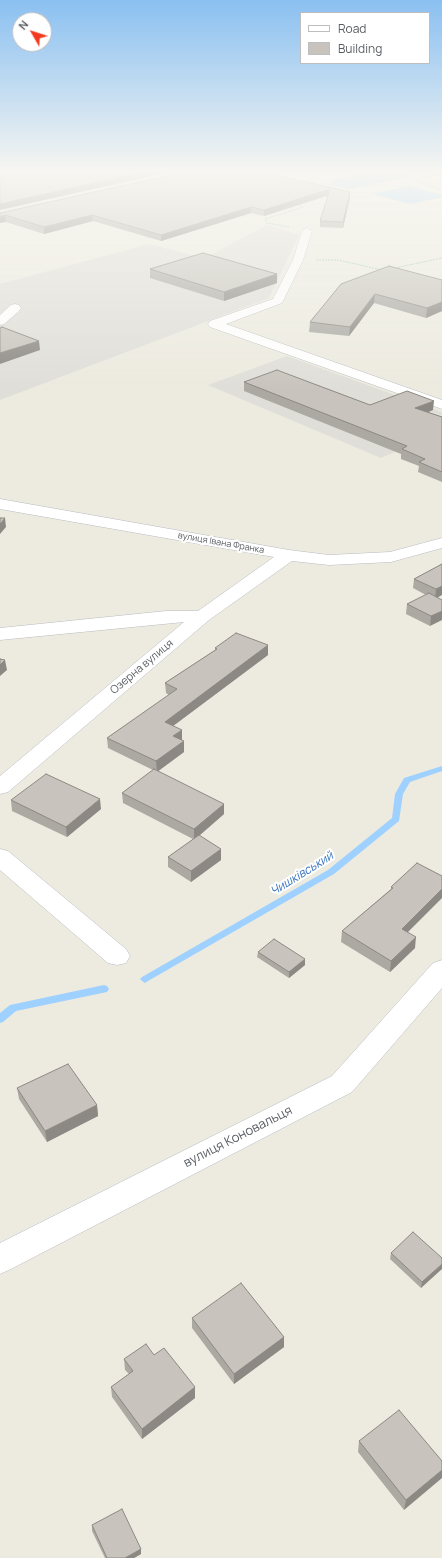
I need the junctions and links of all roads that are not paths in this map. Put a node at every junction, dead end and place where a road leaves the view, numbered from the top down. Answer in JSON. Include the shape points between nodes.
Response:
{"nodes":[{"id":1,"x":303,"y":244,"type":"edge"},
{"id":2,"x":15,"y":308,"type":"dead end"},
{"id":3,"x":0,"y":321,"type":"edge"},
{"id":4,"x":442,"y":405,"type":"edge"},
{"id":5,"x":0,"y":504,"type":"edge"},
{"id":6,"x":442,"y":543,"type":"edge"},
{"id":7,"x":290,"y":555,"type":"junction"},
{"id":8,"x":202,"y":616,"type":"junction"},
{"id":9,"x":0,"y":634,"type":"edge"},
{"id":10,"x":0,"y":787,"type":"edge"},
{"id":11,"x":0,"y":857,"type":"edge"},
{"id":12,"x":117,"y":956,"type":"dead end"},
{"id":13,"x":442,"y":970,"type":"edge"},
{"id":14,"x":0,"y":1259,"type":"edge"}],
"edges":[{"from":1,"to":4,"type":"street","via":[[278,301],[214,324]]},
{"from":2,"to":3,"type":"street"},
{"from":5,"to":7,"type":"street","name":"вулиця Івана Франка"},
{"from":6,"to":7,"type":"street","name":"вулиця Івана Франка","via":[[391,557],[368,559],[329,560]]},
{"from":7,"to":8,"type":"street","name":"Озерна вулиця"},
{"from":8,"to":9,"type":"street","via":[[166,617]]},
{"from":8,"to":10,"type":"street","name":"Озерна вулиця"},
{"from":11,"to":12,"type":"street"},
{"from":13,"to":14,"type":"street","name":"вулиця Коновальця","via":[[342,1084]]}]}
